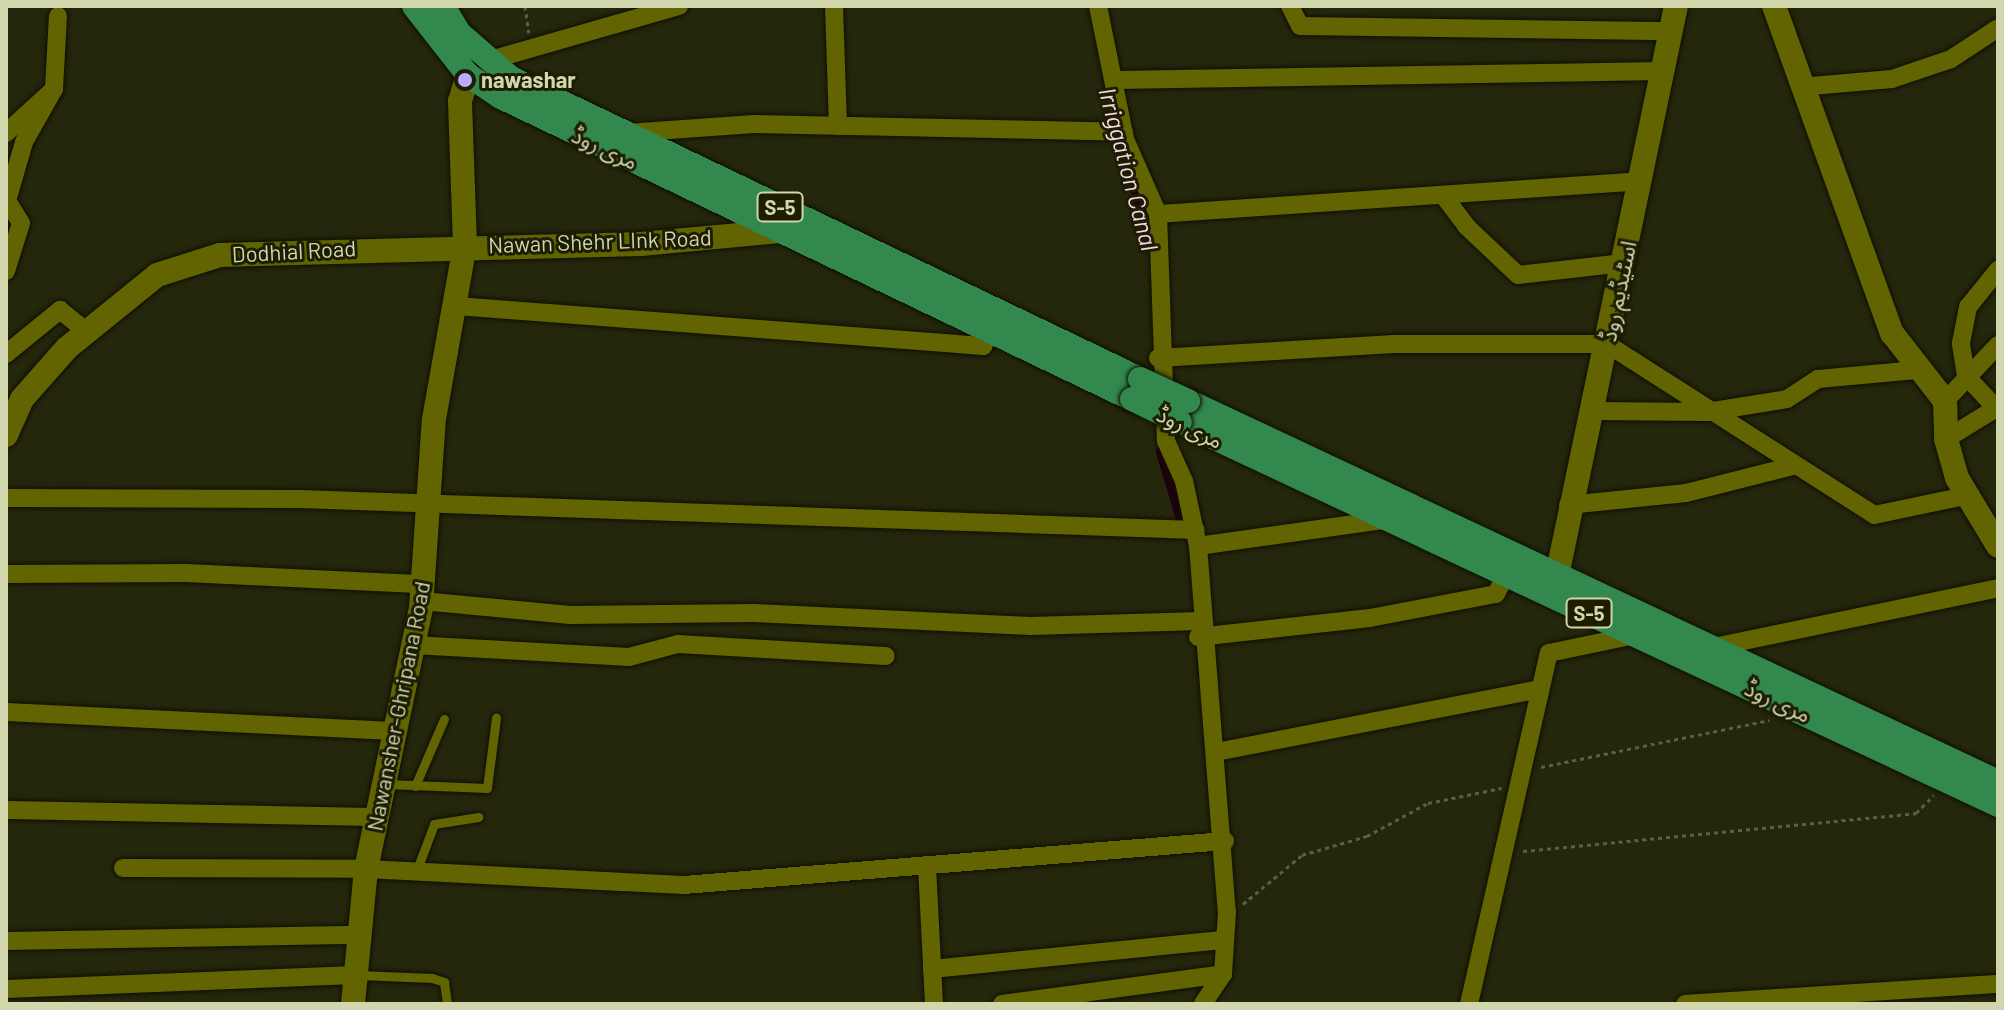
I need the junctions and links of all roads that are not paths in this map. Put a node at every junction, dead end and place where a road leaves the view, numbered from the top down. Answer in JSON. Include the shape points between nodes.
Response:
{"nodes":[{"id":1,"x":414,"y":6,"type":"edge"},
{"id":2,"x":443,"y":6,"type":"edge"},
{"id":3,"x":679,"y":6,"type":"edge"},
{"id":4,"x":834,"y":6,"type":"edge"},
{"id":5,"x":1098,"y":6,"type":"edge"},
{"id":6,"x":1290,"y":6,"type":"edge"},
{"id":7,"x":1676,"y":6,"type":"edge"},
{"id":8,"x":1774,"y":6,"type":"edge"},
{"id":9,"x":58,"y":16,"type":"dead end"},
{"id":10,"x":1998,"y":28,"type":"edge"},
{"id":11,"x":1671,"y":31,"type":"junction"},
{"id":12,"x":478,"y":68,"type":"junction"},
{"id":13,"x":1662,"y":71,"type":"junction"},
{"id":14,"x":1116,"y":80,"type":"junction"},
{"id":15,"x":1800,"y":87,"type":"junction"},
{"id":16,"x":54,"y":89,"type":"junction"},
{"id":17,"x":838,"y":126,"type":"junction"},
{"id":18,"x":1124,"y":132,"type":"junction"},
{"id":19,"x":6,"y":133,"type":"edge"},
{"id":20,"x":625,"y":133,"type":"junction"},
{"id":21,"x":1642,"y":181,"type":"junction"},
{"id":22,"x":1443,"y":195,"type":"junction"},
{"id":23,"x":1158,"y":214,"type":"junction"},
{"id":24,"x":782,"y":231,"type":"junction"},
{"id":25,"x":465,"y":245,"type":"junction"},
{"id":26,"x":8,"y":260,"type":"edge"},
{"id":27,"x":1623,"y":263,"type":"junction"},
{"id":28,"x":1998,"y":270,"type":"edge"},
{"id":29,"x":456,"y":306,"type":"junction"},
{"id":30,"x":87,"y":332,"type":"junction"},
{"id":31,"x":989,"y":333,"type":"junction"},
{"id":32,"x":1607,"y":344,"type":"junction"},
{"id":33,"x":1998,"y":345,"type":"edge"},
{"id":34,"x":6,"y":354,"type":"edge"},
{"id":35,"x":1158,"y":358,"type":"junction"},
{"id":36,"x":1917,"y":370,"type":"junction"},
{"id":37,"x":1966,"y":376,"type":"junction"},
{"id":38,"x":1136,"y":389,"type":"junction"},
{"id":39,"x":1945,"y":401,"type":"junction"},
{"id":40,"x":1997,"y":407,"type":"edge"},
{"id":41,"x":1592,"y":411,"type":"junction"},
{"id":42,"x":1713,"y":411,"type":"junction"},
{"id":43,"x":6,"y":435,"type":"edge"},
{"id":44,"x":1946,"y":439,"type":"junction"},
{"id":45,"x":1793,"y":466,"type":"junction"},
{"id":46,"x":1965,"y":496,"type":"junction"},
{"id":47,"x":6,"y":498,"type":"edge"},
{"id":48,"x":1568,"y":505,"type":"junction"},
{"id":49,"x":428,"y":507,"type":"junction"},
{"id":50,"x":1403,"y":518,"type":"junction"},
{"id":51,"x":1996,"y":536,"type":"edge"},
{"id":52,"x":1196,"y":538,"type":"junction"},
{"id":53,"x":6,"y":574,"type":"edge"},
{"id":54,"x":1506,"y":574,"type":"junction"},
{"id":55,"x":1557,"y":576,"type":"junction"},
{"id":56,"x":1998,"y":588,"type":"edge"},
{"id":57,"x":423,"y":592,"type":"junction"},
{"id":58,"x":1201,"y":632,"type":"junction"},
{"id":59,"x":1635,"y":635,"type":"junction"},
{"id":60,"x":413,"y":645,"type":"junction"},
{"id":61,"x":886,"y":656,"type":"dead end"},
{"id":62,"x":1725,"y":660,"type":"junction"},
{"id":63,"x":1540,"y":689,"type":"junction"},
{"id":64,"x":6,"y":712,"type":"edge"},
{"id":65,"x":496,"y":718,"type":"dead end"},
{"id":66,"x":444,"y":719,"type":"dead end"},
{"id":67,"x":394,"y":731,"type":"junction"},
{"id":68,"x":1216,"y":752,"type":"junction"},
{"id":69,"x":1998,"y":782,"type":"edge"},
{"id":70,"x":382,"y":783,"type":"junction"},
{"id":71,"x":415,"y":786,"type":"junction"},
{"id":72,"x":1998,"y":805,"type":"edge"},
{"id":73,"x":6,"y":810,"type":"edge"},
{"id":74,"x":376,"y":817,"type":"junction"},
{"id":75,"x":478,"y":817,"type":"dead end"},
{"id":76,"x":1225,"y":841,"type":"junction"},
{"id":77,"x":927,"y":866,"type":"junction"},
{"id":78,"x":123,"y":868,"type":"dead end"},
{"id":79,"x":366,"y":869,"type":"junction"},
{"id":80,"x":416,"y":872,"type":"junction"},
{"id":81,"x":359,"y":935,"type":"junction"},
{"id":82,"x":1225,"y":940,"type":"junction"},
{"id":83,"x":6,"y":941,"type":"edge"},
{"id":84,"x":932,"y":969,"type":"junction"},
{"id":85,"x":1223,"y":974,"type":"junction"},
{"id":86,"x":355,"y":975,"type":"junction"},
{"id":87,"x":1998,"y":984,"type":"edge"},
{"id":88,"x":6,"y":989,"type":"edge"},
{"id":89,"x":353,"y":1004,"type":"edge"},
{"id":90,"x":447,"y":1004,"type":"edge"},
{"id":91,"x":934,"y":1004,"type":"edge"},
{"id":92,"x":1002,"y":1004,"type":"edge"},
{"id":93,"x":1203,"y":1004,"type":"edge"},
{"id":94,"x":1469,"y":1004,"type":"edge"},
{"id":95,"x":1685,"y":1004,"type":"edge"}],
"edges":[{"from":1,"to":12,"type":"main road","name":"مری روڈ","number":"S-5"},
{"from":2,"to":12,"type":"main road","name":"مری روڈ","number":"S-5"},
{"from":3,"to":12,"type":"street"},
{"from":4,"to":17,"type":"street"},
{"from":5,"to":14,"type":"street"},
{"from":6,"to":11,"type":"street","via":[[1300,26]]},
{"from":7,"to":11,"type":"street","name":"اسٹیڈیم روڈ"},
{"from":8,"to":15,"type":"street"},
{"from":9,"to":16,"type":"street"},
{"from":10,"to":15,"type":"street","via":[[1951,59],[1892,79]]},
{"from":11,"to":13,"type":"street","name":"اسٹیڈیم روڈ"},
{"from":12,"to":20,"type":"main road","name":"مری روڈ","number":"S-5"},
{"from":12,"to":24,"type":"main road","name":"مری روڈ","number":"S-5","via":[[576,135]]},
{"from":12,"to":25,"type":"street","name":"Nawansher-Ghripana Road","via":[[460,101]]},
{"from":13,"to":14,"type":"street"},
{"from":13,"to":21,"type":"street","name":"اسٹیڈیم روڈ"},
{"from":14,"to":18,"type":"street"},
{"from":15,"to":36,"type":"street","via":[[1892,333]]},
{"from":16,"to":19,"type":"street"},
{"from":16,"to":26,"type":"street","via":[[24,142],[7,201],[21,223]]},
{"from":17,"to":18,"type":"street"},
{"from":17,"to":20,"type":"street"},
{"from":18,"to":23,"type":"street"},
{"from":20,"to":38,"type":"main road","name":"مری روڈ","number":"S-5"},
{"from":21,"to":22,"type":"street"},
{"from":21,"to":27,"type":"street","name":"اسٹیڈیم روڈ"},
{"from":22,"to":23,"type":"street"},
{"from":22,"to":27,"type":"street","via":[[1466,226],[1518,275]]},
{"from":23,"to":35,"type":"street"},
{"from":24,"to":25,"type":"street","name":"Nawan Shehr LInk Road","via":[[641,244]]},
{"from":24,"to":31,"type":"main road","name":"مری روڈ","number":"S-5"},
{"from":25,"to":29,"type":"street","name":"Nawansher-Ghripana Road"},
{"from":25,"to":30,"type":"street","name":"Dodhial Road","via":[[220,255],[157,275]]},
{"from":27,"to":32,"type":"street","name":"اسٹیڈیم روڈ"},
{"from":28,"to":37,"type":"street","via":[[1968,307],[1961,343]]},
{"from":29,"to":31,"type":"street","via":[[983,346]]},
{"from":29,"to":49,"type":"street","name":"Nawansher-Ghripana Road","via":[[434,419]]},
{"from":30,"to":34,"type":"street","via":[[60,310]]},
{"from":30,"to":43,"type":"street","name":"Dodhial Road","via":[[22,399]]},
{"from":31,"to":38,"type":"main road","name":"مری روڈ","number":"S-5"},
{"from":32,"to":35,"type":"street","via":[[1394,344]]},
{"from":32,"to":41,"type":"street","name":"اسٹیڈیم روڈ"},
{"from":32,"to":42,"type":"street"},
{"from":33,"to":37,"type":"street"},
{"from":35,"to":52,"type":"street","via":[[1166,441],[1184,481]]},
{"from":36,"to":39,"type":"street"},
{"from":36,"to":42,"type":"street","via":[[1818,379],[1787,399]]},
{"from":37,"to":39,"type":"street"},
{"from":37,"to":40,"type":"street"},
{"from":38,"to":50,"type":"main road","name":"مری روڈ","number":"S-5","bridge":true},
{"from":39,"to":44,"type":"street"},
{"from":40,"to":44,"type":"street"},
{"from":41,"to":42,"type":"street"},
{"from":41,"to":48,"type":"street","name":"اسٹیڈیم روڈ"},
{"from":42,"to":45,"type":"street"},
{"from":44,"to":46,"type":"street"},
{"from":45,"to":46,"type":"street","via":[[1874,515]]},
{"from":45,"to":48,"type":"street","via":[[1686,493]]},
{"from":46,"to":51,"type":"street"},
{"from":47,"to":49,"type":"street","via":[[285,499]]},
{"from":48,"to":55,"type":"street","name":"اسٹیڈیم روڈ"},
{"from":49,"to":52,"type":"street"},
{"from":49,"to":57,"type":"street","name":"Nawansher-Ghripana Road"},
{"from":50,"to":52,"type":"street"},
{"from":50,"to":54,"type":"main road","name":"مری روڈ","number":"S-5"},
{"from":50,"to":55,"type":"main road","name":"مری روڈ","number":"S-5"},
{"from":52,"to":58,"type":"street"},
{"from":53,"to":57,"type":"street","via":[[186,573]]},
{"from":54,"to":58,"type":"street","via":[[1496,594],[1370,618]]},
{"from":54,"to":59,"type":"main road","name":"مری روڈ","number":"S-5"},
{"from":55,"to":62,"type":"main road","name":"مری روڈ","number":"S-5"},
{"from":56,"to":62,"type":"street"},
{"from":57,"to":58,"type":"street","via":[[570,615],[754,613]]},
{"from":57,"to":60,"type":"street","name":"Nawansher-Ghripana Road"},
{"from":58,"to":68,"type":"street"},
{"from":59,"to":62,"type":"main road","name":"مری روڈ","number":"S-5"},
{"from":59,"to":63,"type":"street","via":[[1549,653]]},
{"from":60,"to":61,"type":"street","via":[[629,657],[678,644]]},
{"from":60,"to":67,"type":"street","name":"Nawansher-Ghripana Road"},
{"from":62,"to":69,"type":"main road","name":"مری روڈ","number":"S-5"},
{"from":62,"to":72,"type":"main road","name":"مری روڈ","number":"S-5"},
{"from":63,"to":68,"type":"street"},
{"from":63,"to":94,"type":"street","via":[[1525,776]]},
{"from":64,"to":67,"type":"street"},
{"from":65,"to":71,"type":"lane","via":[[487,788]]},
{"from":66,"to":71,"type":"lane"},
{"from":67,"to":70,"type":"street","name":"Nawansher-Ghripana Road"},
{"from":68,"to":76,"type":"street"},
{"from":70,"to":71,"type":"lane"},
{"from":70,"to":74,"type":"street","name":"Nawansher-Ghripana Road"},
{"from":73,"to":74,"type":"street"},
{"from":74,"to":79,"type":"street","name":"Nawansher-Ghripana Road"},
{"from":75,"to":80,"type":"lane","via":[[434,824]]},
{"from":76,"to":77,"type":"street"},
{"from":76,"to":82,"type":"street"},
{"from":77,"to":80,"type":"street","via":[[684,885]]},
{"from":77,"to":84,"type":"street"},
{"from":78,"to":79,"type":"street"},
{"from":79,"to":80,"type":"street"},
{"from":79,"to":81,"type":"street","name":"Nawansher-Ghripana Road"},
{"from":81,"to":83,"type":"street"},
{"from":81,"to":86,"type":"street","name":"Nawansher-Ghripana Road"},
{"from":82,"to":84,"type":"street"},
{"from":82,"to":85,"type":"street"},
{"from":84,"to":91,"type":"street"},
{"from":85,"to":92,"type":"street"},
{"from":85,"to":93,"type":"street"},
{"from":86,"to":88,"type":"street"},
{"from":86,"to":89,"type":"street","name":"Nawansher-Ghripana Road"},
{"from":86,"to":90,"type":"lane","via":[[432,978],[444,982]]},
{"from":87,"to":95,"type":"street"}]}
